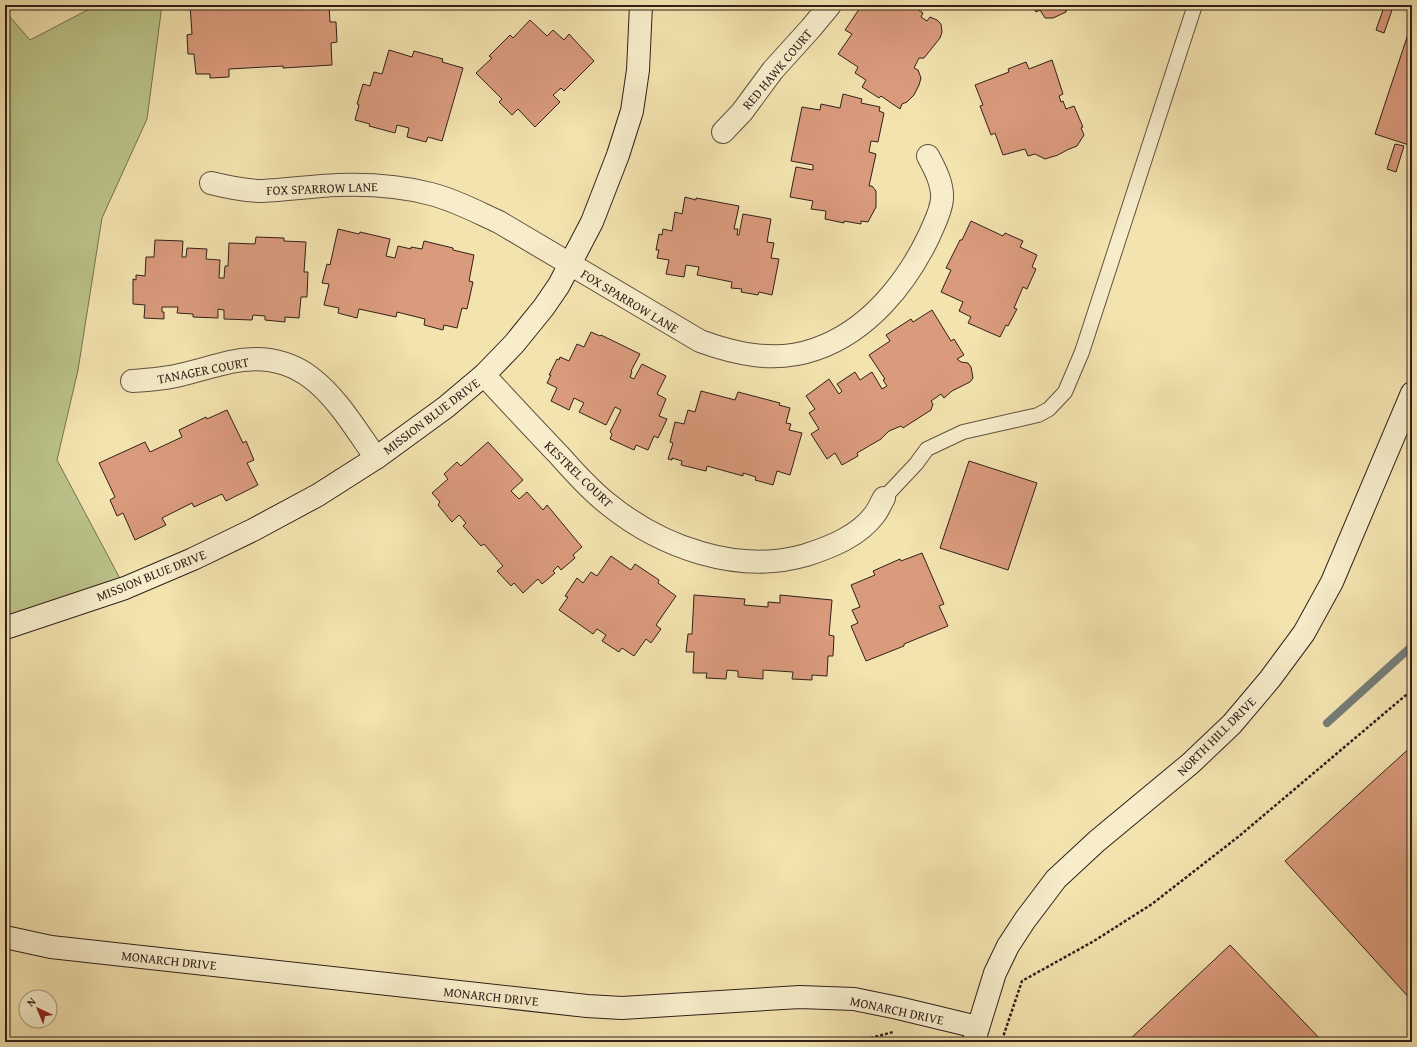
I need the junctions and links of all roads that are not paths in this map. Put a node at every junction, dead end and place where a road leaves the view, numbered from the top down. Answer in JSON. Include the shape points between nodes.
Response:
{"nodes":[{"id":1,"x":641,"y":5,"type":"edge"},
{"id":2,"x":830,"y":5,"type":"edge"},
{"id":3,"x":1195,"y":5,"type":"edge"},
{"id":4,"x":723,"y":132,"type":"dead end"},
{"id":5,"x":928,"y":156,"type":"dead end"},
{"id":6,"x":211,"y":183,"type":"dead end"},
{"id":7,"x":570,"y":265,"type":"junction"},
{"id":8,"x":484,"y":376,"type":"junction"},
{"id":9,"x":132,"y":381,"type":"dead end"},
{"id":10,"x":1412,"y":393,"type":"edge"},
{"id":11,"x":376,"y":458,"type":"junction"},
{"id":12,"x":884,"y":498,"type":"joint"},
{"id":13,"x":5,"y":628,"type":"edge"},
{"id":14,"x":5,"y":937,"type":"edge"},
{"id":15,"x":976,"y":1035,"type":"edge"}],
"edges":[{"from":1,"to":7,"type":"street","name":"MISSION BLUE DRIVE","via":[[638,70],[632,111],[592,222]]},
{"from":2,"to":4,"type":"street","name":"RED HAWK COURT"},
{"from":3,"to":12,"type":"lane","via":[[1082,352],[1065,392],[1050,409],[1038,415],[963,432],[927,449]]},
{"from":5,"to":7,"type":"street","name":"FOX SPARROW LANE","via":[[938,174],[942,198],[938,217],[922,249],[905,278],[884,304],[862,324],[838,340],[815,350],[767,357],[720,348],[680,330]]},
{"from":6,"to":7,"type":"street","name":"FOX SPARROW LANE","via":[[262,190],[369,185],[401,187],[432,194],[499,222]]},
{"from":7,"to":8,"type":"street","name":"MISSION BLUE DRIVE","via":[[544,307]]},
{"from":8,"to":11,"type":"street","name":"MISSION BLUE DRIVE"},
{"from":8,"to":12,"type":"street","name":"KESTREL COURT","via":[[608,504],[662,538],[692,550],[723,559],[756,562],[790,559],[823,549],[851,536],[875,514]]},
{"from":9,"to":11,"type":"street","name":"TANAGER COURT","via":[[157,380],[250,359],[272,360],[310,376],[324,388]]},
{"from":10,"to":15,"type":"street","name":"NORTH HILL DRIVE","via":[[1332,582],[1304,633],[1232,724],[1056,878],[1008,946],[995,973]]},
{"from":11,"to":13,"type":"street","name":"MISSION BLUE DRIVE","via":[[318,495],[193,559],[126,588]]},
{"from":14,"to":15,"type":"street","name":"MONARCH DRIVE","via":[[51,947],[587,1006],[622,1008],[800,997],[854,1000],[898,1008]]}]}
